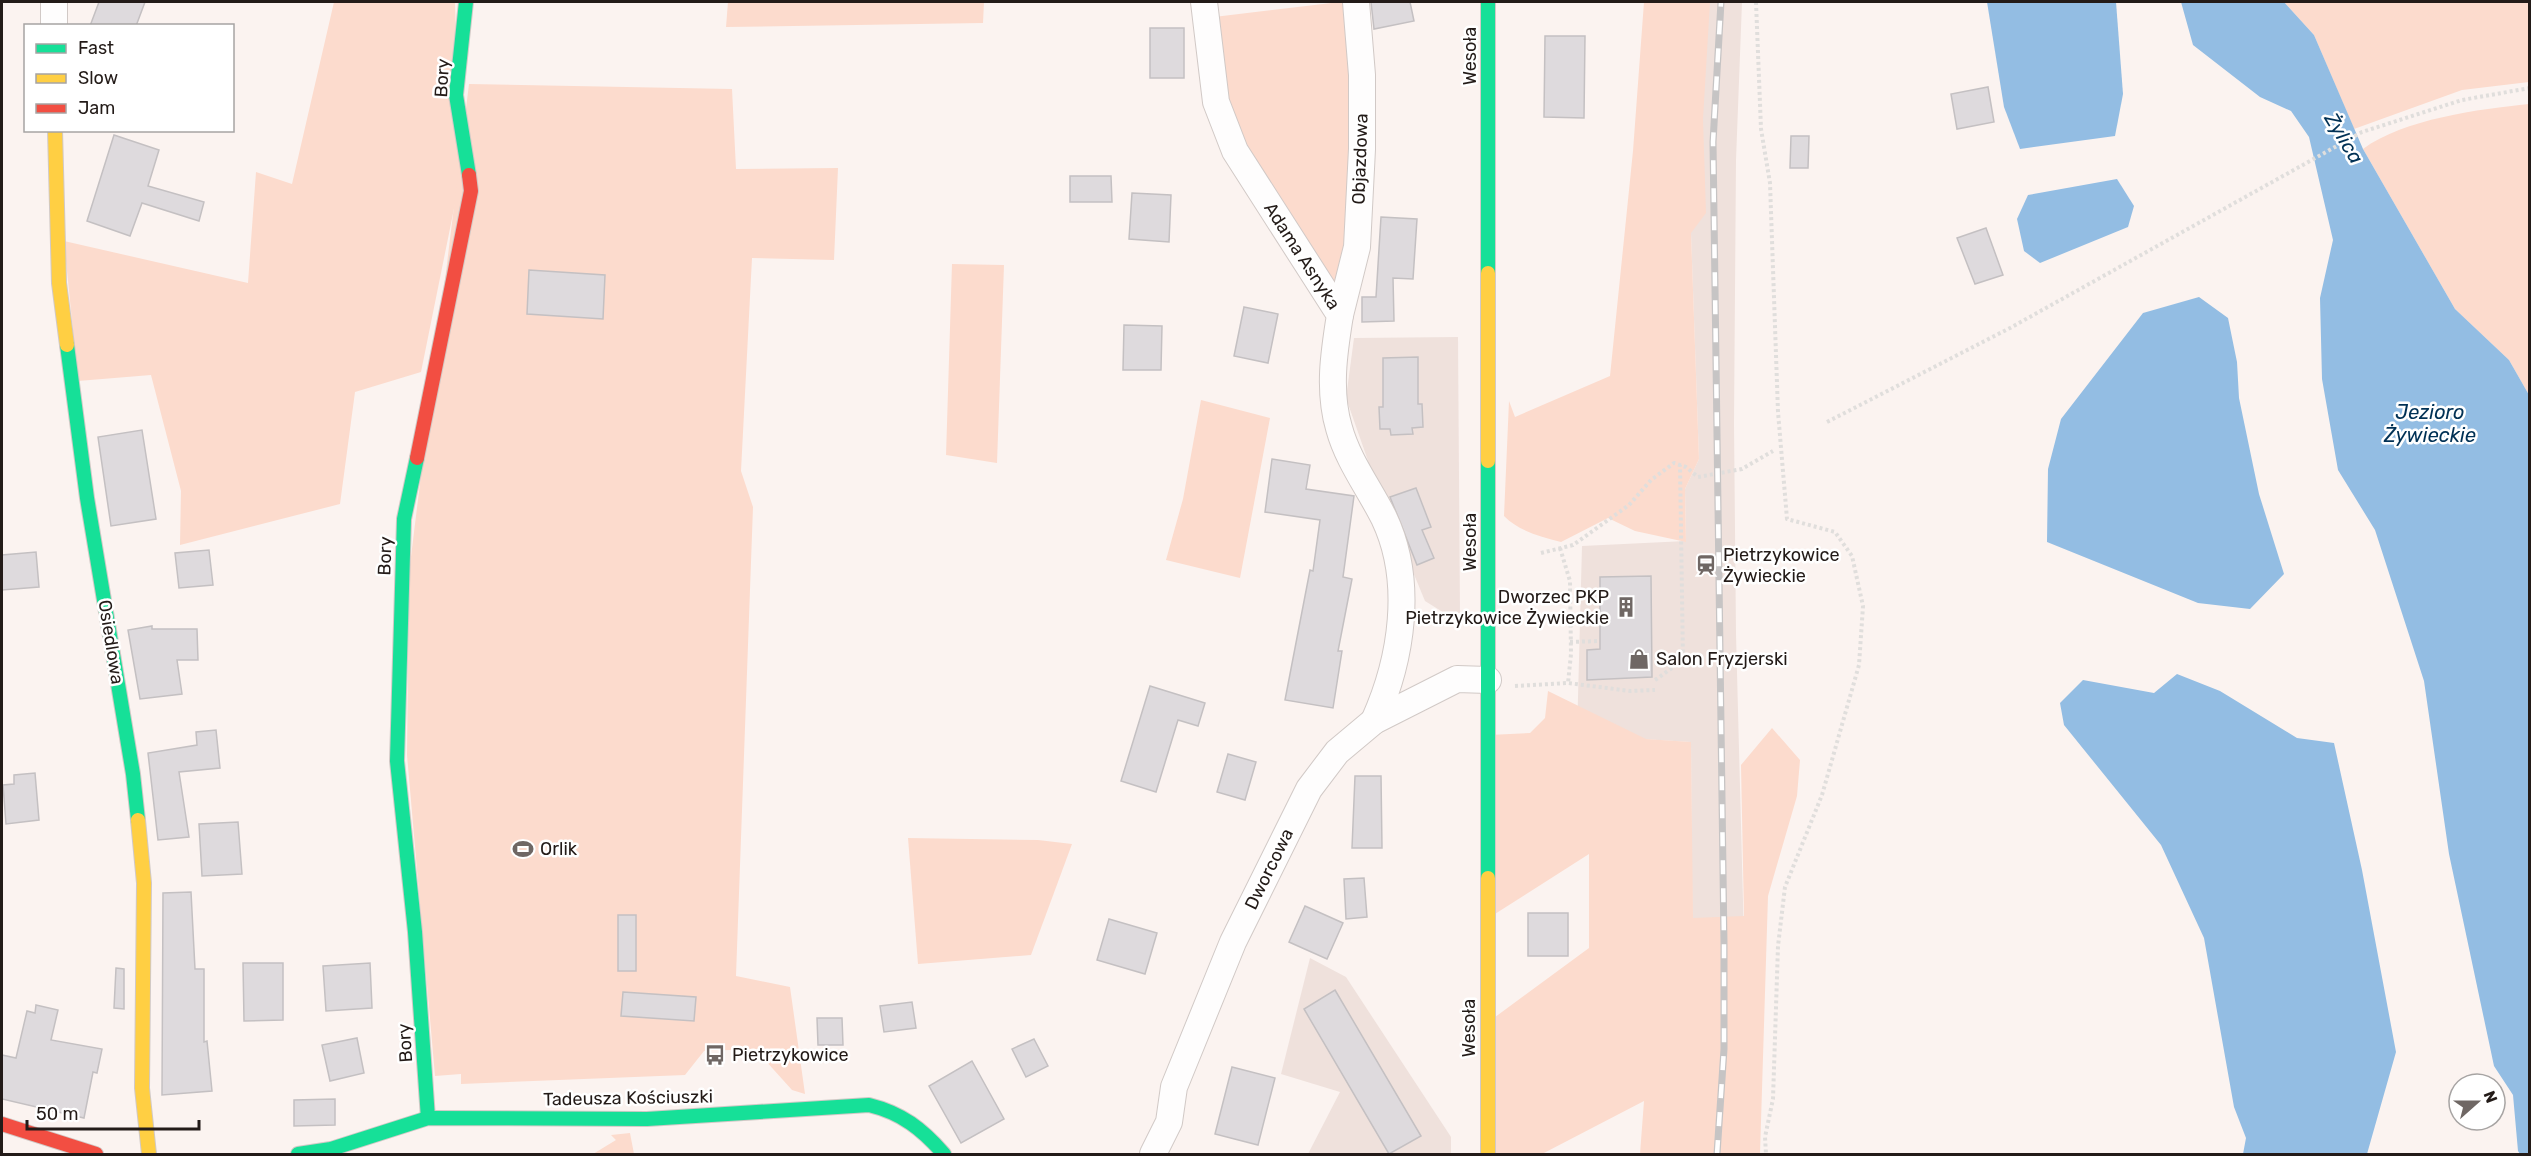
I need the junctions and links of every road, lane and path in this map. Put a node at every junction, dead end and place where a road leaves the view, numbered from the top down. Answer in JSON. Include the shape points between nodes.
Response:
{"nodes":[{"id":1,"x":54,"y":2,"type":"edge"},
{"id":2,"x":466,"y":2,"type":"edge"},
{"id":3,"x":1204,"y":2,"type":"edge"},
{"id":4,"x":1356,"y":2,"type":"edge"},
{"id":5,"x":1488,"y":2,"type":"edge"},
{"id":6,"x":1756,"y":2,"type":"edge"},
{"id":7,"x":54,"y":24,"type":"edge"},
{"id":8,"x":2529,"y":88,"type":"edge"},
{"id":9,"x":55,"y":132,"type":"edge"},
{"id":10,"x":1340,"y":315,"type":"junction"},
{"id":11,"x":1827,"y":422,"type":"dead end"},
{"id":12,"x":1773,"y":451,"type":"dead end"},
{"id":13,"x":1680,"y":465,"type":"junction"},
{"id":14,"x":1560,"y":548,"type":"junction"},
{"id":15,"x":1541,"y":553,"type":"dead end"},
{"id":16,"x":1600,"y":641,"type":"dead end"},
{"id":17,"x":1570,"y":642,"type":"junction"},
{"id":18,"x":1488,"y":680,"type":"junction"},
{"id":19,"x":1655,"y":680,"type":"dead end"},
{"id":20,"x":1568,"y":683,"type":"junction"},
{"id":21,"x":1515,"y":686,"type":"dead end"},
{"id":22,"x":1655,"y":690,"type":"dead end"},
{"id":23,"x":1374,"y":721,"type":"junction"},
{"id":24,"x":428,"y":1119,"type":"junction"},
{"id":25,"x":2,"y":1124,"type":"edge"},
{"id":26,"x":395,"y":1129,"type":"junction"},
{"id":27,"x":96,"y":1155,"type":"edge"},
{"id":28,"x":149,"y":1155,"type":"edge"},
{"id":29,"x":298,"y":1155,"type":"edge"},
{"id":30,"x":373,"y":1155,"type":"edge"},
{"id":31,"x":944,"y":1155,"type":"edge"},
{"id":32,"x":1154,"y":1155,"type":"edge"},
{"id":33,"x":1488,"y":1155,"type":"edge"},
{"id":34,"x":1766,"y":1155,"type":"edge"}],
"edges":[{"from":1,"to":7,"type":"street"},
{"from":2,"to":24,"type":"street","name":"Bory","via":[[456,95],[471,191],[404,519],[397,761],[415,932]]},
{"from":3,"to":10,"type":"street","name":"Adama Asnyka","via":[[1216,102],[1235,151]]},
{"from":4,"to":10,"type":"street","name":"Objazdowa","via":[[1362,75],[1361,171],[1357,248]]},
{"from":5,"to":18,"type":"street","name":"Wesoła"},
{"from":6,"to":34,"type":"path","via":[[1761,129],[1770,183],[1778,412],[1787,519],[1835,532],[1852,556],[1863,606],[1856,676],[1822,795],[1785,887],[1778,946],[1773,1099]]},
{"from":8,"to":11,"type":"path","via":[[2462,100],[2362,132],[2010,328]]},
{"from":9,"to":28,"type":"street","name":"Osiedlowa","via":[[61,306],[87,498],[133,774],[144,883],[142,1088]]},
{"from":10,"to":23,"type":"street","name":"Adama Asnyka","via":[[1332,368],[1339,428],[1361,481],[1384,518],[1399,562],[1403,604],[1387,693]]},
{"from":12,"to":13,"type":"path","via":[[1742,469],[1698,477]]},
{"from":13,"to":14,"type":"path","via":[[1674,462],[1629,505],[1573,545]]},
{"from":13,"to":19,"type":"path","via":[[1683,660]]},
{"from":14,"to":15,"type":"path"},
{"from":14,"to":17,"type":"path","via":[[1570,581]]},
{"from":16,"to":17,"type":"path"},
{"from":17,"to":20,"type":"path"},
{"from":18,"to":23,"type":"street","name":"Dworcowa","via":[[1457,679]]},
{"from":18,"to":33,"type":"street","name":"Wesoła"},
{"from":20,"to":21,"type":"path"},
{"from":20,"to":22,"type":"path","via":[[1630,691]]},
{"from":23,"to":32,"type":"street","name":"Dworcowa","via":[[1336,752],[1308,789],[1233,942],[1174,1087],[1169,1122]]},
{"from":24,"to":26,"type":"street","name":"Tadeusza Kościuszki"},
{"from":24,"to":31,"type":"street","name":"Tadeusza Kościuszki","via":[[647,1119],[869,1105],[895,1110],[917,1123]]},
{"from":25,"to":27,"type":"street"},
{"from":26,"to":29,"type":"street","name":"Tadeusza Kościuszki"},
{"from":26,"to":30,"type":"street"}]}
